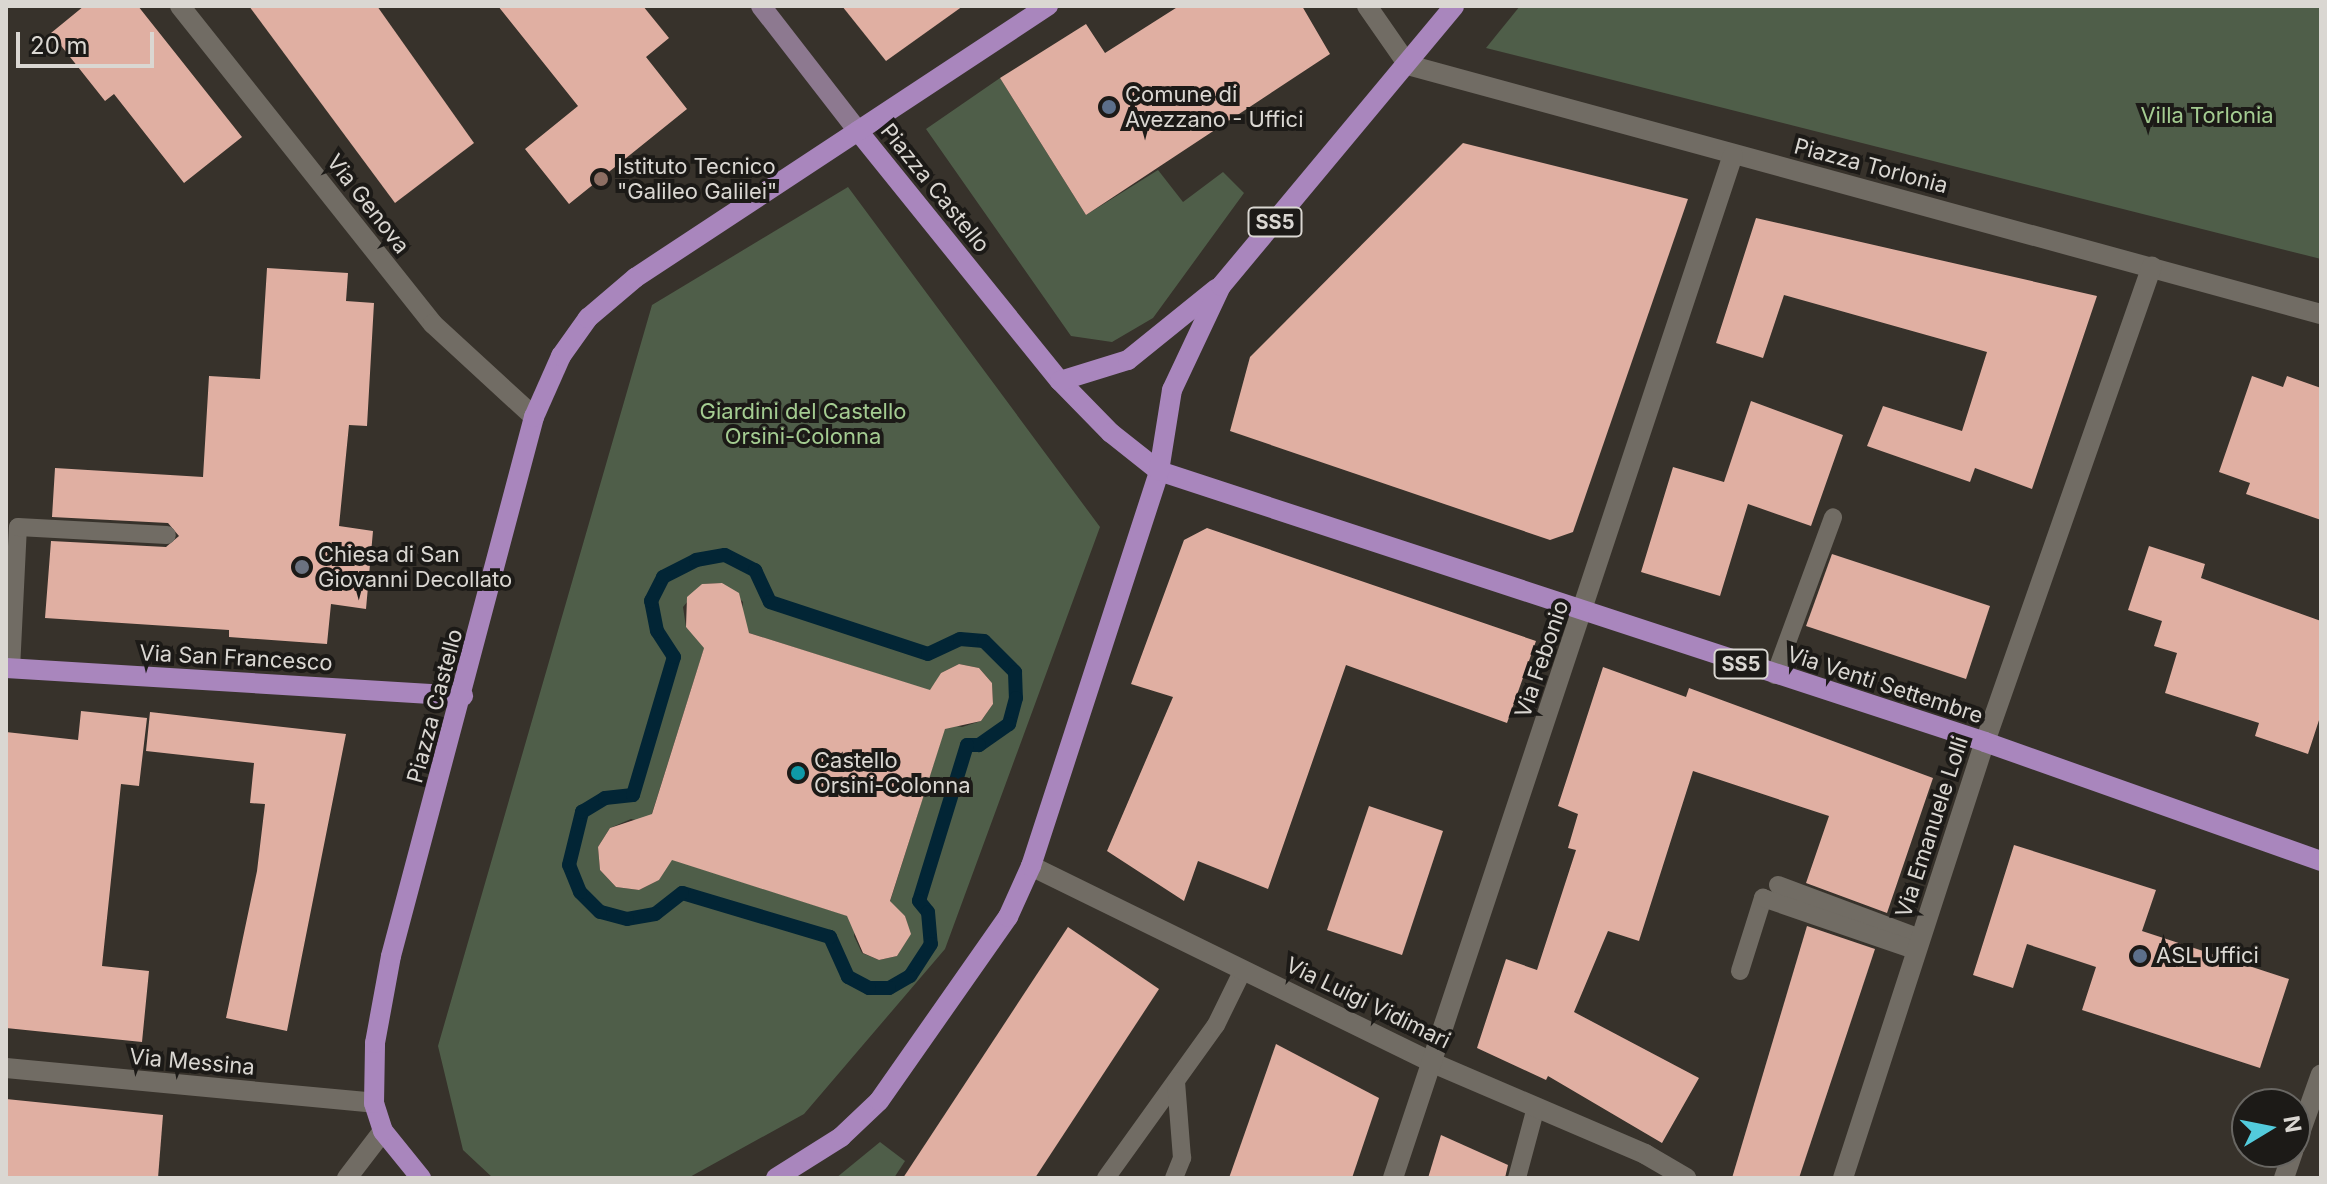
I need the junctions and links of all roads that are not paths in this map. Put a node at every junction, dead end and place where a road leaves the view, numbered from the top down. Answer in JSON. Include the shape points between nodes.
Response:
{"nodes":[{"id":1,"x":180,"y":6,"type":"edge"},
{"id":2,"x":761,"y":6,"type":"edge"},
{"id":3,"x":1048,"y":6,"type":"edge"},
{"id":4,"x":1367,"y":6,"type":"edge"},
{"id":5,"x":1454,"y":6,"type":"edge"},
{"id":6,"x":1408,"y":65,"type":"junction"},
{"id":7,"x":858,"y":131,"type":"junction"},
{"id":8,"x":1733,"y":155,"type":"junction"},
{"id":9,"x":2152,"y":266,"type":"junction"},
{"id":10,"x":1221,"y":286,"type":"junction"},
{"id":11,"x":2321,"y":314,"type":"edge"},
{"id":12,"x":1060,"y":381,"type":"junction"},
{"id":13,"x":534,"y":417,"type":"junction"},
{"id":14,"x":1159,"y":471,"type":"junction"},
{"id":15,"x":1833,"y":517,"type":"dead end"},
{"id":16,"x":167,"y":535,"type":"dead end"},
{"id":17,"x":1584,"y":612,"type":"junction"},
{"id":18,"x":8,"y":668,"type":"edge"},
{"id":19,"x":1775,"y":675,"type":"junction"},
{"id":20,"x":463,"y":696,"type":"junction"},
{"id":21,"x":1985,"y":742,"type":"junction"},
{"id":22,"x":2321,"y":861,"type":"edge"},
{"id":23,"x":1031,"y":866,"type":"junction"},
{"id":24,"x":1778,"y":885,"type":"dead end"},
{"id":25,"x":1919,"y":944,"type":"junction"},
{"id":26,"x":1243,"y":970,"type":"junction"},
{"id":27,"x":1740,"y":971,"type":"dead end"},
{"id":28,"x":1433,"y":1063,"type":"junction"},
{"id":29,"x":6,"y":1068,"type":"edge"},
{"id":30,"x":2321,"y":1074,"type":"edge"},
{"id":31,"x":1176,"y":1081,"type":"junction"},
{"id":32,"x":2311,"y":1102,"type":"edge"},
{"id":33,"x":374,"y":1103,"type":"junction"},
{"id":34,"x":1536,"y":1107,"type":"junction"},
{"id":35,"x":383,"y":1131,"type":"junction"},
{"id":36,"x":347,"y":1178,"type":"edge"},
{"id":37,"x":421,"y":1178,"type":"edge"},
{"id":38,"x":776,"y":1178,"type":"edge"},
{"id":39,"x":1106,"y":1178,"type":"edge"},
{"id":40,"x":1174,"y":1178,"type":"edge"},
{"id":41,"x":1393,"y":1178,"type":"edge"},
{"id":42,"x":1517,"y":1178,"type":"edge"},
{"id":43,"x":1686,"y":1178,"type":"edge"},
{"id":44,"x":1843,"y":1178,"type":"edge"}],
"edges":[{"from":1,"to":13,"type":"street","name":"Via Genova","via":[[433,324]]},
{"from":2,"to":7,"type":"main road"},
{"from":3,"to":7,"type":"main road"},
{"from":4,"to":6,"type":"street"},
{"from":5,"to":6,"type":"main road","number":"SS5"},
{"from":6,"to":8,"type":"street","name":"Piazza Torlonia"},
{"from":6,"to":10,"type":"main road","number":"SS5"},
{"from":7,"to":12,"type":"main road","name":"Piazza Castello","number":"SS5"},
{"from":7,"to":13,"type":"main road","name":"Piazza Castello","via":[[635,278],[588,318],[561,356]]},
{"from":8,"to":9,"type":"street","name":"Piazza Torlonia"},
{"from":8,"to":17,"type":"street","name":"Via Febonio"},
{"from":9,"to":11,"type":"street","name":"Piazza Torlonia"},
{"from":9,"to":21,"type":"street","name":"Via Emanuele Lolli"},
{"from":10,"to":12,"type":"main road","via":[[1128,360]]},
{"from":10,"to":14,"type":"main road","number":"SS5","via":[[1172,390]]},
{"from":12,"to":14,"type":"main road","name":"Piazza Castello","number":"SS5","via":[[1111,433]]},
{"from":13,"to":20,"type":"main road","name":"Piazza Castello"},
{"from":14,"to":17,"type":"main road","name":"Via Venti Settembre","number":"SS5"},
{"from":14,"to":23,"type":"main road"},
{"from":15,"to":19,"type":"lane"},
{"from":16,"to":18,"type":"lane","via":[[18,527]]},
{"from":17,"to":19,"type":"main road","name":"Via Venti Settembre","number":"SS5"},
{"from":17,"to":28,"type":"street","name":"Via Febonio"},
{"from":18,"to":20,"type":"main road","name":"Via San Francesco"},
{"from":19,"to":21,"type":"main road","name":"Via Venti Settembre","number":"SS5"},
{"from":20,"to":33,"type":"main road","name":"Piazza Castello","via":[[391,956],[375,1043]]},
{"from":21,"to":22,"type":"main road","name":"Via Venti Settembre","number":"SS5"},
{"from":21,"to":25,"type":"street","name":"Via Emanuele Lolli"},
{"from":23,"to":26,"type":"street","name":"Via Luigi Vidimari"},
{"from":23,"to":38,"type":"main road","via":[[1008,917],[879,1101],[841,1137]]},
{"from":24,"to":25,"type":"lane"},
{"from":25,"to":27,"type":"lane","via":[[1763,898]]},
{"from":25,"to":44,"type":"street","name":"Via Emanuele Lolli"},
{"from":26,"to":28,"type":"street","name":"Via Luigi Vidimari"},
{"from":26,"to":31,"type":"lane","via":[[1216,1025]]},
{"from":28,"to":34,"type":"street","name":"Via Luigi Vidimari"},
{"from":28,"to":41,"type":"street","name":"Via Febonio"},
{"from":29,"to":33,"type":"street","name":"Via Messina"},
{"from":30,"to":32,"type":"street"},
{"from":31,"to":39,"type":"lane"},
{"from":31,"to":40,"type":"lane","via":[[1182,1158]]},
{"from":33,"to":35,"type":"main road","name":"Piazza Castello"},
{"from":34,"to":42,"type":"lane"},
{"from":34,"to":43,"type":"street","name":"Via Luigi Vidimari","via":[[1645,1154]]},
{"from":35,"to":36,"type":"street"},
{"from":35,"to":37,"type":"main road","name":"Piazza Castello"}]}
